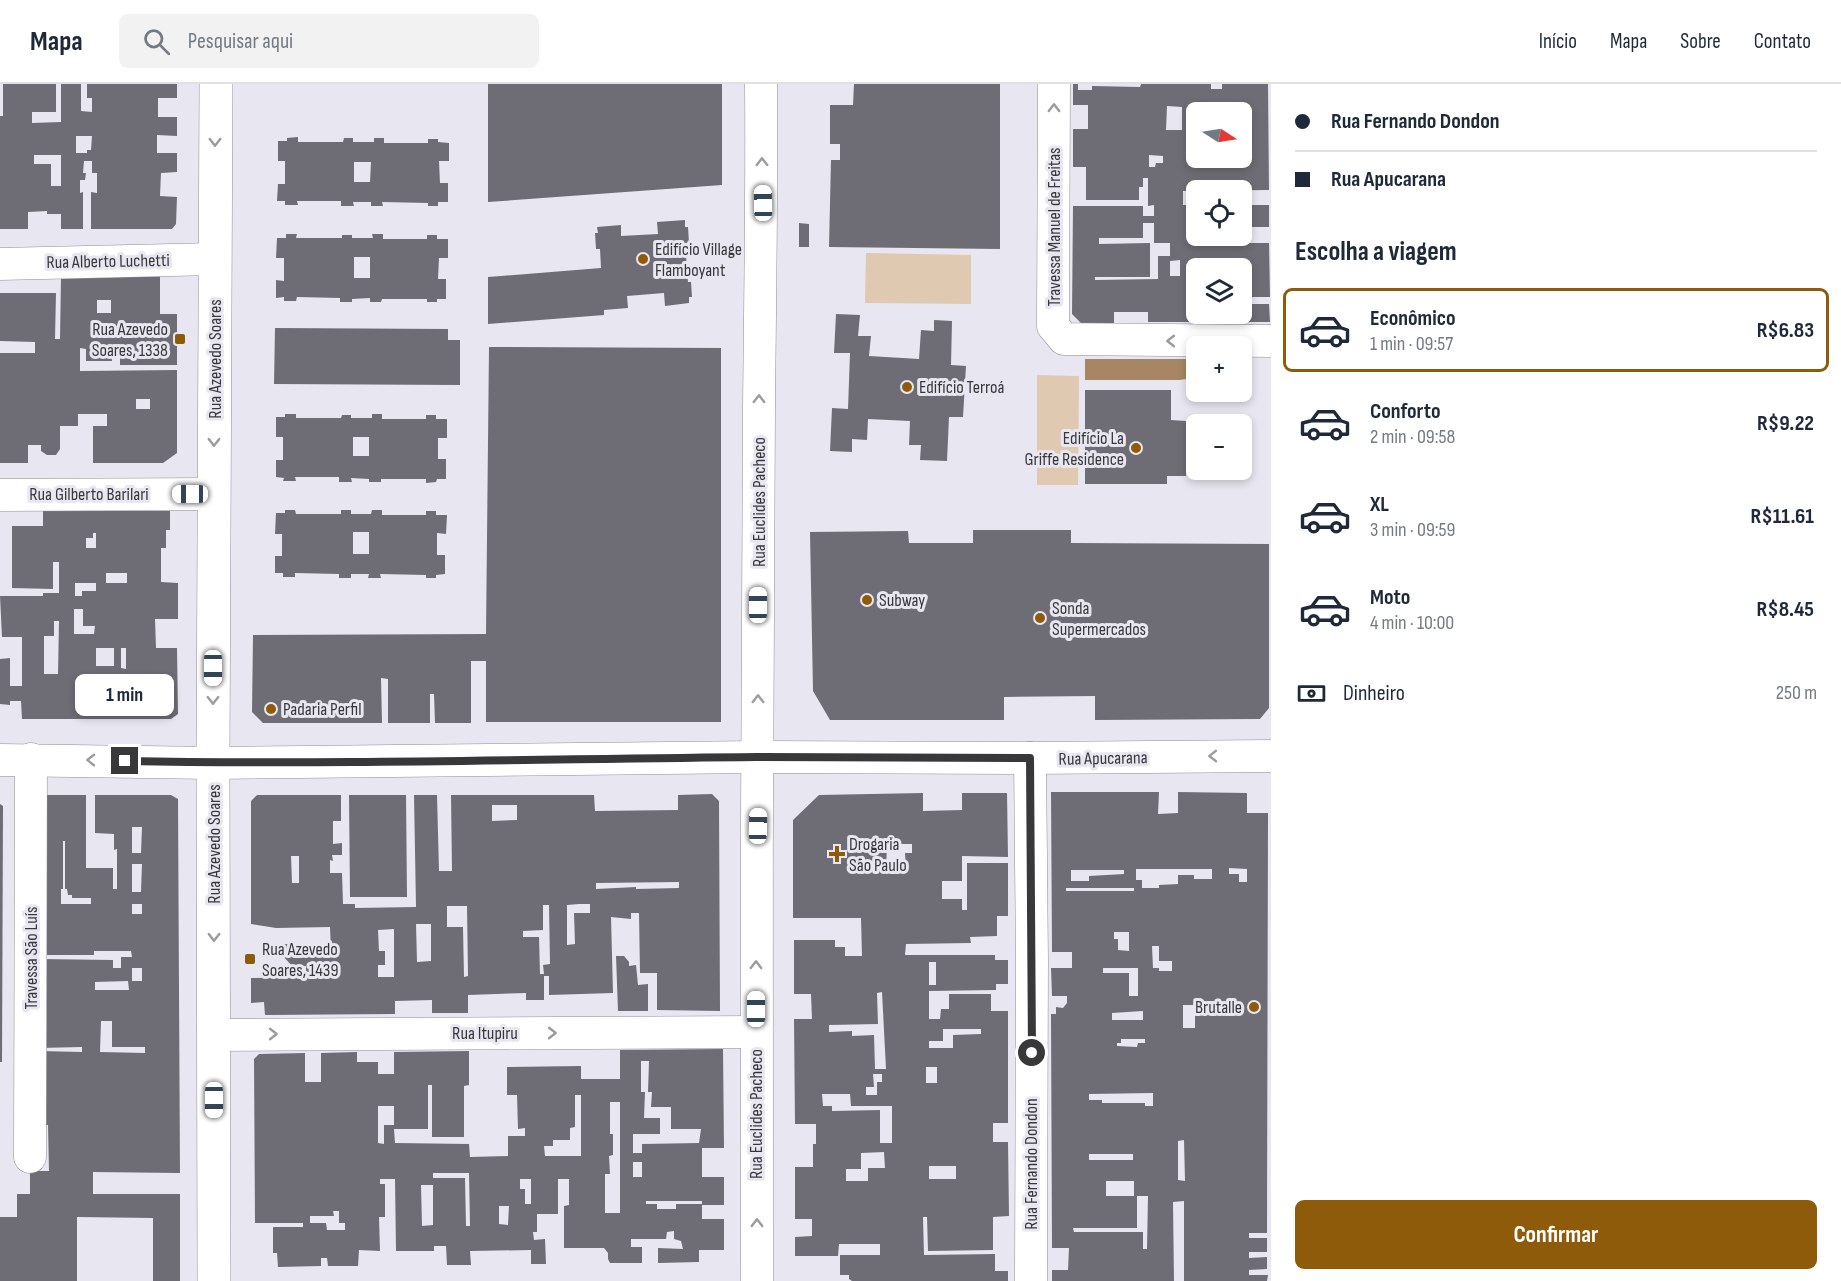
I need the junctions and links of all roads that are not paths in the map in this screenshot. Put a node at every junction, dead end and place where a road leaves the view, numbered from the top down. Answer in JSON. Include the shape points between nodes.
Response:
{"nodes":[{"id":1,"x":216,"y":84,"type":"edge"},
{"id":2,"x":761,"y":84,"type":"edge"},
{"id":3,"x":1054,"y":84,"type":"edge"},
{"id":4,"x":215,"y":259,"type":"junction"},
{"id":5,"x":0,"y":264,"type":"edge"},
{"id":6,"x":1271,"y":341,"type":"edge"},
{"id":7,"x":214,"y":494,"type":"junction"},
{"id":8,"x":0,"y":495,"type":"edge"},
{"id":9,"x":1271,"y":756,"type":"edge"},
{"id":10,"x":758,"y":757,"type":"junction"},
{"id":11,"x":1030,"y":758,"type":"junction"},
{"id":12,"x":31,"y":759,"type":"junction"},
{"id":13,"x":0,"y":760,"type":"edge"},
{"id":14,"x":213,"y":763,"type":"junction"},
{"id":15,"x":756,"y":1032,"type":"junction"},
{"id":16,"x":215,"y":1035,"type":"junction"},
{"id":17,"x":30,"y":1157,"type":"dead end"},
{"id":18,"x":214,"y":1281,"type":"edge"},
{"id":19,"x":757,"y":1281,"type":"edge"},
{"id":20,"x":1031,"y":1281,"type":"edge"}],
"edges":[{"from":1,"to":4,"type":"street","name":"Rua Azevedo Soares","one_way":true},
{"from":10,"to":2,"type":"street","name":"Rua Euclides Pacheco","one_way":true},
{"from":6,"to":3,"type":"street","name":"Travessa Manuel de Freitas","one_way":true,"via":[[1086,341],[1065,339],[1053,326]]},
{"from":4,"to":5,"type":"street","name":"Rua Alberto Luchetti"},
{"from":4,"to":7,"type":"street","name":"Rua Azevedo Soares","one_way":true},
{"from":7,"to":8,"type":"street","name":"Rua Gilberto Barilari"},
{"from":7,"to":14,"type":"street","name":"Rua Azevedo Soares","one_way":true},
{"from":9,"to":11,"type":"street","name":"Rua Apucarana","one_way":true},
{"from":10,"to":11,"type":"street","name":"Rua Apucarana"},
{"from":10,"to":14,"type":"street","name":"Rua Apucarana"},
{"from":15,"to":10,"type":"street","name":"Rua Euclides Pacheco","one_way":true},
{"from":11,"to":20,"type":"street","name":"Rua Fernando Dondon"},
{"from":12,"to":13,"type":"street","name":"Rua Apucarana"},
{"from":14,"to":12,"type":"street","name":"Rua Apucarana","one_way":true},
{"from":12,"to":17,"type":"street","name":"Travessa São Luís"},
{"from":14,"to":16,"type":"street","name":"Rua Azevedo Soares","one_way":true},
{"from":16,"to":15,"type":"street","name":"Rua Itupiru","one_way":true},
{"from":19,"to":15,"type":"street","name":"Rua Euclides Pacheco","one_way":true},
{"from":16,"to":18,"type":"street","name":"Rua Azevedo Soares"}]}
